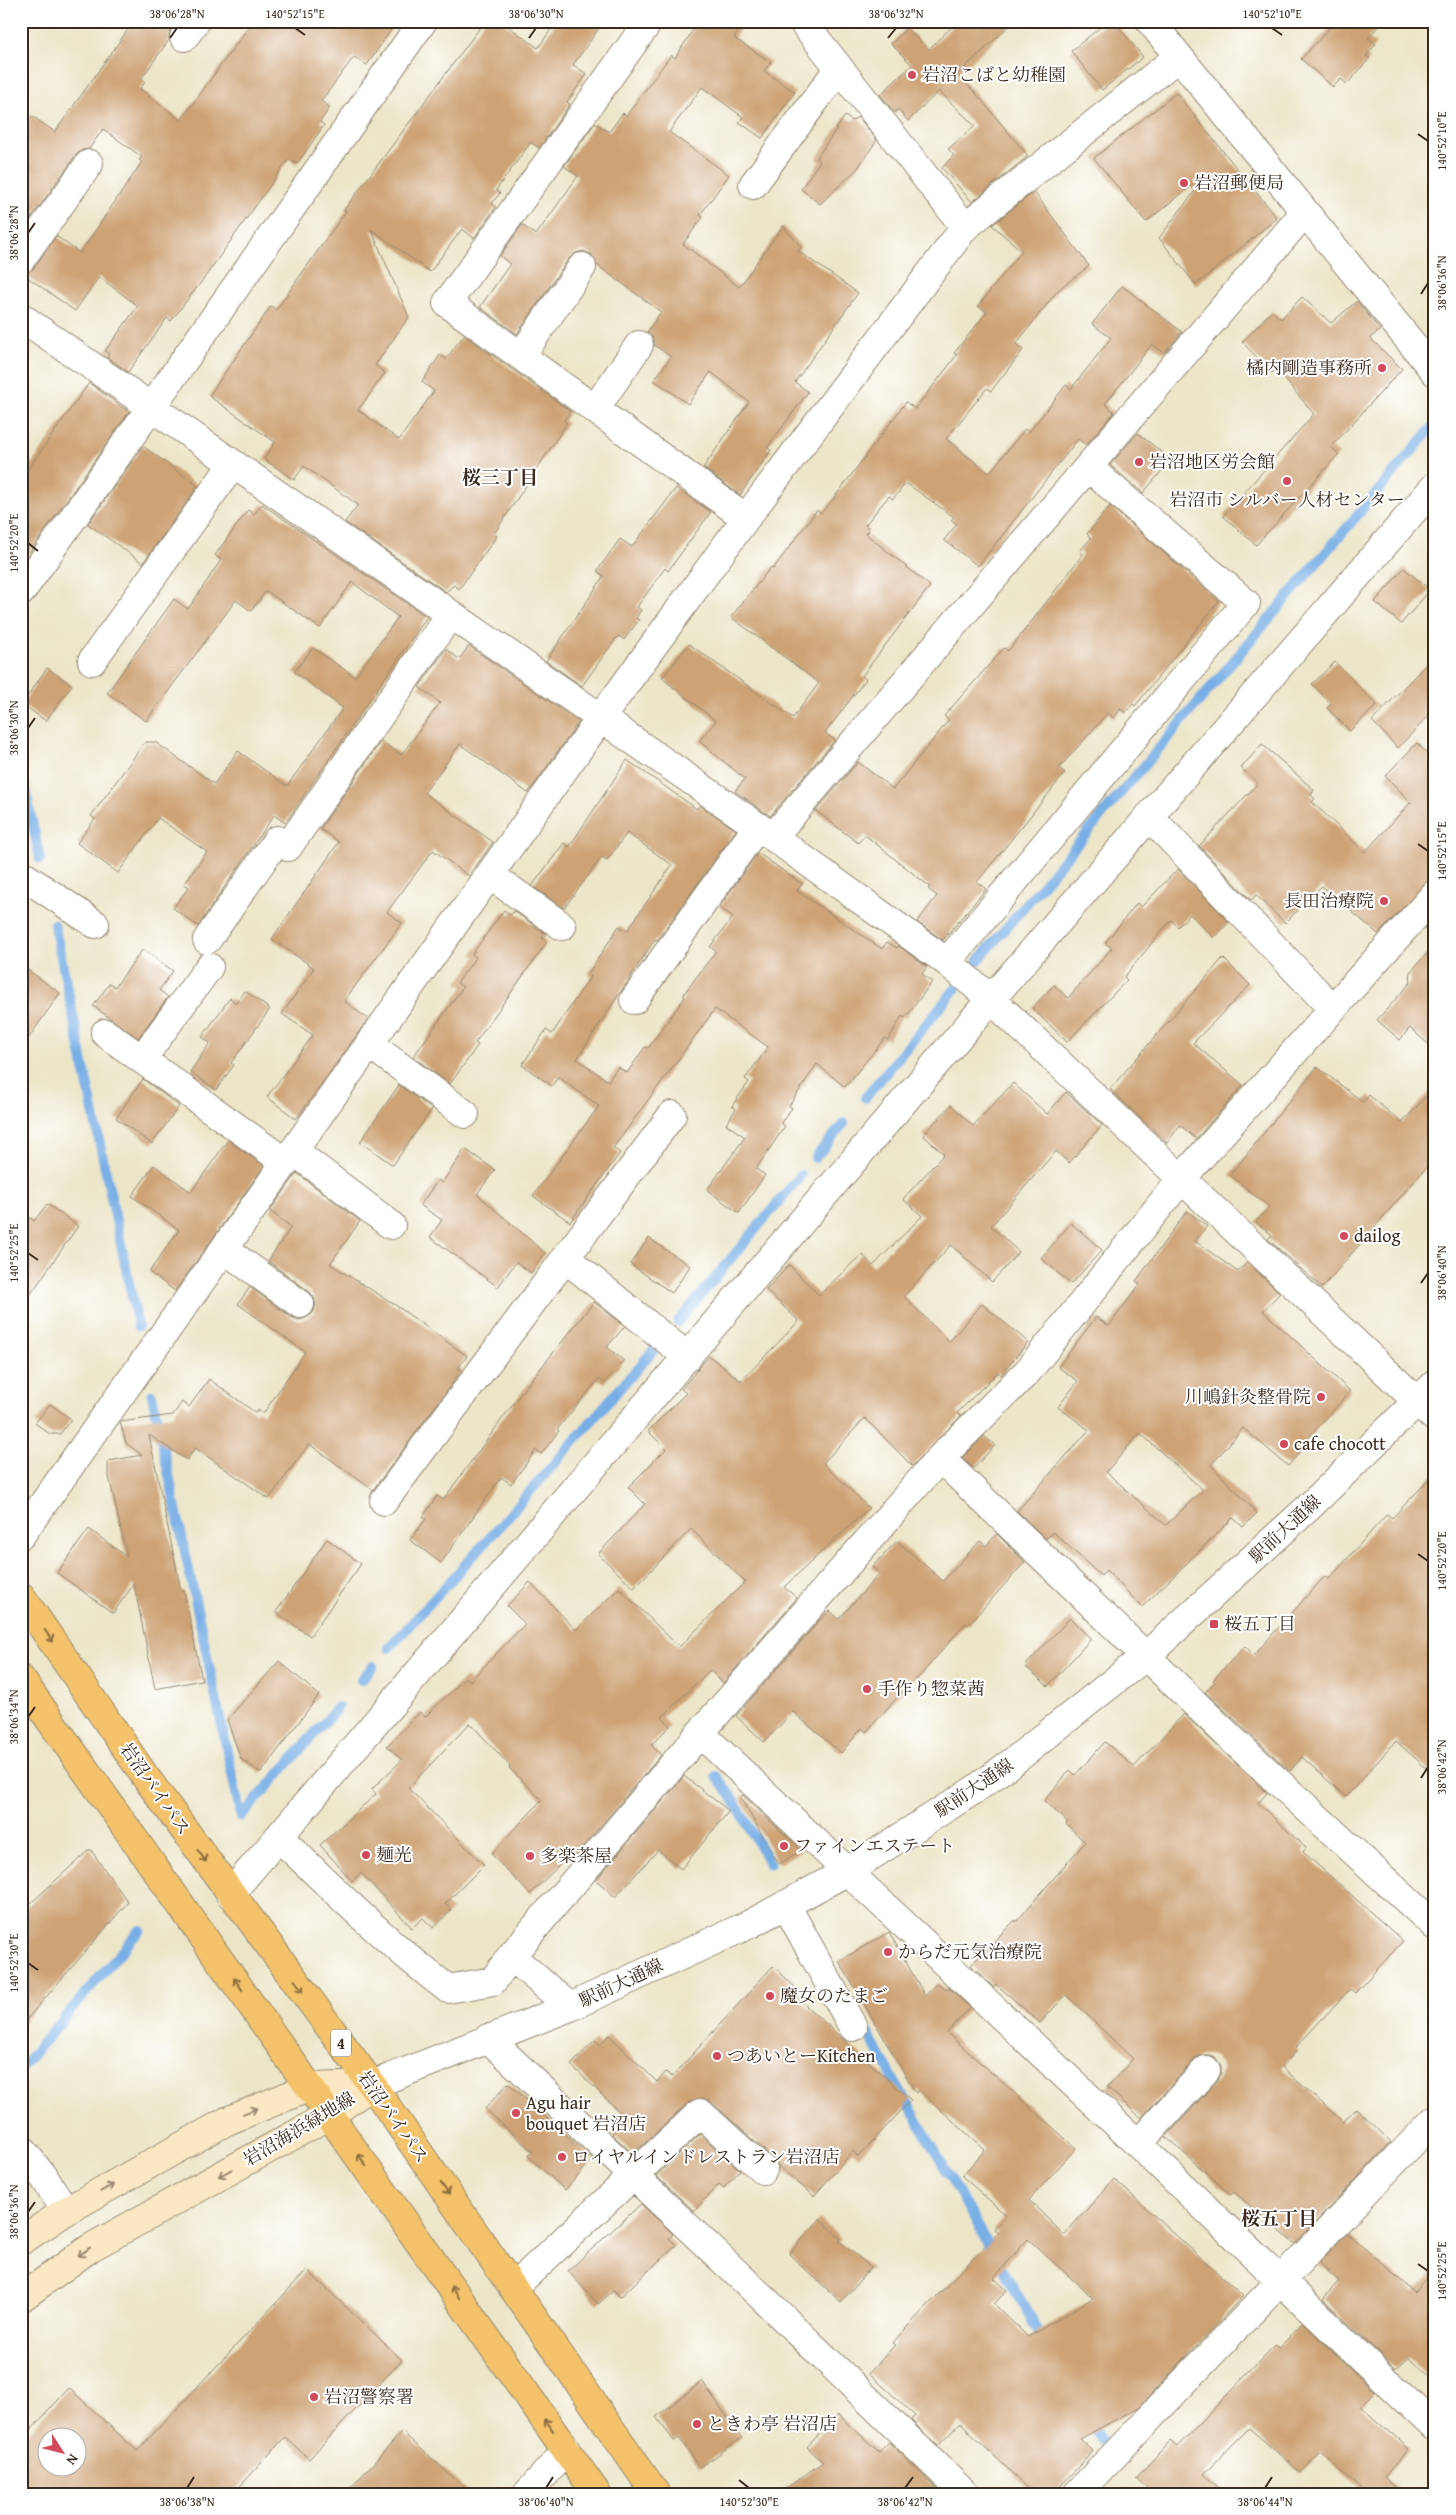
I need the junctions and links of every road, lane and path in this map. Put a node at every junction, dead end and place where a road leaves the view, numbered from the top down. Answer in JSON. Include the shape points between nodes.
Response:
{"nodes":[{"id":1,"x":423,"y":21,"type":"edge"},
{"id":2,"x":649,"y":21,"type":"edge"},
{"id":3,"x":802,"y":21,"type":"edge"},
{"id":4,"x":1150,"y":21,"type":"edge"},
{"id":5,"x":1178,"y":57,"type":"junction"},
{"id":6,"x":839,"y":68,"type":"junction"},
{"id":7,"x":89,"y":164,"type":"dead end"},
{"id":8,"x":753,"y":185,"type":"dead end"},
{"id":9,"x":1305,"y":212,"type":"junction"},
{"id":10,"x":965,"y":227,"type":"junction"},
{"id":11,"x":21,"y":259,"type":"edge"},
{"id":12,"x":582,"y":268,"type":"dead end"},
{"id":13,"x":21,"y":317,"type":"edge"},
{"id":14,"x":640,"y":345,"type":"dead end"},
{"id":15,"x":521,"y":356,"type":"junction"},
{"id":16,"x":1435,"y":372,"type":"edge"},
{"id":17,"x":152,"y":408,"type":"junction"},
{"id":18,"x":594,"y":409,"type":"junction"},
{"id":19,"x":233,"y":464,"type":"junction"},
{"id":20,"x":1088,"y":467,"type":"junction"},
{"id":21,"x":1435,"y":486,"type":"edge"},
{"id":22,"x":746,"y":518,"type":"junction"},
{"id":23,"x":21,"y":592,"type":"edge"},
{"id":24,"x":450,"y":615,"type":"junction"},
{"id":25,"x":92,"y":661,"type":"dead end"},
{"id":26,"x":600,"y":719,"type":"junction"},
{"id":27,"x":1149,"y":816,"type":"junction"},
{"id":28,"x":765,"y":832,"type":"junction"},
{"id":29,"x":21,"y":874,"type":"edge"},
{"id":30,"x":490,"y":875,"type":"junction"},
{"id":31,"x":1433,"y":901,"type":"edge"},
{"id":32,"x":95,"y":924,"type":"dead end"},
{"id":33,"x":562,"y":926,"type":"dead end"},
{"id":34,"x":207,"y":940,"type":"dead end"},
{"id":35,"x":947,"y":962,"type":"junction"},
{"id":36,"x":209,"y":967,"type":"dead end"},
{"id":37,"x":991,"y":999,"type":"junction"},
{"id":38,"x":634,"y":1000,"type":"dead end"},
{"id":39,"x":1332,"y":1008,"type":"junction"},
{"id":40,"x":105,"y":1033,"type":"dead end"},
{"id":41,"x":369,"y":1044,"type":"junction"},
{"id":42,"x":142,"y":1059,"type":"junction"},
{"id":43,"x":465,"y":1114,"type":"dead end"},
{"id":44,"x":672,"y":1115,"type":"dead end"},
{"id":45,"x":290,"y":1157,"type":"junction"},
{"id":46,"x":1182,"y":1178,"type":"junction"},
{"id":47,"x":391,"y":1225,"type":"dead end"},
{"id":48,"x":224,"y":1249,"type":"junction"},
{"id":49,"x":565,"y":1258,"type":"junction"},
{"id":50,"x":300,"y":1304,"type":"dead end"},
{"id":51,"x":688,"y":1357,"type":"junction"},
{"id":52,"x":1429,"y":1401,"type":"edge"},
{"id":53,"x":940,"y":1458,"type":"junction"},
{"id":54,"x":384,"y":1501,"type":"dead end"},
{"id":55,"x":21,"y":1535,"type":"edge"},
{"id":56,"x":21,"y":1596,"type":"edge"},
{"id":57,"x":1147,"y":1655,"type":"junction"},
{"id":58,"x":21,"y":1679,"type":"edge"},
{"id":59,"x":700,"y":1733,"type":"junction"},
{"id":60,"x":279,"y":1837,"type":"junction"},
{"id":61,"x":848,"y":1871,"type":"junction"},
{"id":62,"x":230,"y":1894,"type":"junction"},
{"id":63,"x":786,"y":1905,"type":"junction"},
{"id":64,"x":1435,"y":1926,"type":"edge"},
{"id":65,"x":511,"y":1956,"type":"junction"},
{"id":66,"x":570,"y":2007,"type":"junction"},
{"id":67,"x":853,"y":2027,"type":"dead end"},
{"id":68,"x":488,"y":2038,"type":"junction"},
{"id":69,"x":1206,"y":2070,"type":"dead end"},
{"id":70,"x":372,"y":2085,"type":"junction"},
{"id":71,"x":310,"y":2087,"type":"junction"},
{"id":72,"x":330,"y":2115,"type":"junction"},
{"id":73,"x":1435,"y":2118,"type":"edge"},
{"id":74,"x":1138,"y":2144,"type":"junction"},
{"id":75,"x":21,"y":2148,"type":"edge"},
{"id":76,"x":763,"y":2170,"type":"dead end"},
{"id":77,"x":635,"y":2177,"type":"junction"},
{"id":78,"x":66,"y":2211,"type":"junction"},
{"id":79,"x":21,"y":2241,"type":"edge"},
{"id":80,"x":1282,"y":2281,"type":"junction"},
{"id":81,"x":513,"y":2288,"type":"junction"},
{"id":82,"x":21,"y":2298,"type":"edge"},
{"id":83,"x":1435,"y":2428,"type":"edge"},
{"id":84,"x":567,"y":2450,"type":"junction"},
{"id":85,"x":527,"y":2494,"type":"edge"},
{"id":86,"x":597,"y":2494,"type":"edge"},
{"id":87,"x":656,"y":2494,"type":"edge"},
{"id":88,"x":965,"y":2494,"type":"edge"},
{"id":89,"x":1078,"y":2494,"type":"edge"}],
"edges":[{"from":1,"to":17,"type":"street"},
{"from":2,"to":15,"type":"street","via":[[447,303]]},
{"from":3,"to":6,"type":"street"},
{"from":4,"to":5,"type":"street"},
{"from":5,"to":9,"type":"street"},
{"from":5,"to":10,"type":"street"},
{"from":6,"to":8,"type":"street"},
{"from":6,"to":10,"type":"street"},
{"from":7,"to":11,"type":"street"},
{"from":9,"to":16,"type":"street"},
{"from":9,"to":20,"type":"street"},
{"from":10,"to":22,"type":"street"},
{"from":12,"to":15,"type":"street"},
{"from":13,"to":17,"type":"street"},
{"from":14,"to":18,"type":"street"},
{"from":15,"to":18,"type":"street"},
{"from":17,"to":19,"type":"street"},
{"from":17,"to":23,"type":"street"},
{"from":18,"to":22,"type":"street"},
{"from":19,"to":24,"type":"street"},
{"from":19,"to":25,"type":"street"},
{"from":20,"to":28,"type":"street"},
{"from":20,"to":35,"type":"street","via":[[1246,603]]},
{"from":21,"to":27,"type":"street"},
{"from":22,"to":26,"type":"street"},
{"from":24,"to":26,"type":"street"},
{"from":24,"to":34,"type":"street","via":[[288,847],[277,840]]},
{"from":26,"to":28,"type":"street"},
{"from":26,"to":30,"type":"street"},
{"from":27,"to":37,"type":"street"},
{"from":27,"to":39,"type":"street"},
{"from":28,"to":35,"type":"street"},
{"from":28,"to":38,"type":"street"},
{"from":29,"to":32,"type":"street"},
{"from":30,"to":33,"type":"street"},
{"from":30,"to":41,"type":"street"},
{"from":31,"to":39,"type":"street"},
{"from":35,"to":37,"type":"street"},
{"from":36,"to":42,"type":"street"},
{"from":37,"to":46,"type":"street"},
{"from":37,"to":51,"type":"street"},
{"from":39,"to":46,"type":"street"},
{"from":40,"to":42,"type":"street"},
{"from":41,"to":43,"type":"street"},
{"from":41,"to":45,"type":"street"},
{"from":42,"to":45,"type":"street"},
{"from":44,"to":49,"type":"street"},
{"from":45,"to":47,"type":"street"},
{"from":45,"to":48,"type":"street"},
{"from":46,"to":52,"type":"street"},
{"from":46,"to":53,"type":"street","via":[[1028,1371]]},
{"from":48,"to":50,"type":"street"},
{"from":48,"to":55,"type":"street"},
{"from":49,"to":51,"type":"street"},
{"from":49,"to":54,"type":"street"},
{"from":51,"to":60,"type":"street"},
{"from":52,"to":57,"type":"street","name":"駅前大通線"},
{"from":53,"to":57,"type":"street"},
{"from":53,"to":59,"type":"street"},
{"from":56,"to":62,"type":"highway","name":"岩沼バイパス","number":"4","one_way":true},
{"from":57,"to":61,"type":"street","name":"駅前大通線","via":[[977,1788]]},
{"from":57,"to":64,"type":"street","via":[[1235,1742]]},
{"from":71,"to":58,"type":"highway","one_way":true},
{"from":59,"to":61,"type":"street"},
{"from":59,"to":65,"type":"street"},
{"from":60,"to":62,"type":"street"},
{"from":60,"to":65,"type":"street","via":[[376,1931],[448,1989],[493,1981]]},
{"from":61,"to":63,"type":"street","name":"駅前大通線"},
{"from":61,"to":74,"type":"street"},
{"from":62,"to":70,"type":"highway","name":"岩沼バイパス","number":"4","one_way":true},
{"from":63,"to":66,"type":"street","name":"駅前大通線"},
{"from":63,"to":67,"type":"street"},
{"from":65,"to":66,"type":"street"},
{"from":66,"to":68,"type":"street","name":"駅前大通線"},
{"from":68,"to":70,"type":"street","name":"駅前大通線"},
{"from":68,"to":77,"type":"street"},
{"from":69,"to":74,"type":"street"},
{"from":70,"to":71,"type":"main road","name":"岩沼海浜緑地線"},
{"from":70,"to":72,"type":"main road","name":"岩沼海浜緑地線"},
{"from":70,"to":81,"type":"highway","name":"岩沼バイパス","number":"4","one_way":true},
{"from":71,"to":72,"type":"highway"},
{"from":78,"to":71,"type":"main road","name":"岩沼海浜緑地線","one_way":true,"via":[[227,2121]]},
{"from":72,"to":82,"type":"main road","name":"岩沼海浜緑地線","one_way":true,"via":[[90,2248]]},
{"from":84,"to":72,"type":"highway","one_way":true},
{"from":73,"to":80,"type":"street"},
{"from":74,"to":80,"type":"street"},
{"from":75,"to":78,"type":"street"},
{"from":76,"to":77,"type":"street","via":[[700,2113]]},
{"from":77,"to":81,"type":"street"},
{"from":77,"to":88,"type":"street"},
{"from":78,"to":79,"type":"main road","name":"岩沼海浜緑地線"},
{"from":80,"to":83,"type":"street"},
{"from":80,"to":89,"type":"street"},
{"from":81,"to":87,"type":"highway","name":"岩沼バイパス","number":"4"},
{"from":84,"to":85,"type":"street"},
{"from":84,"to":86,"type":"highway"}]}
